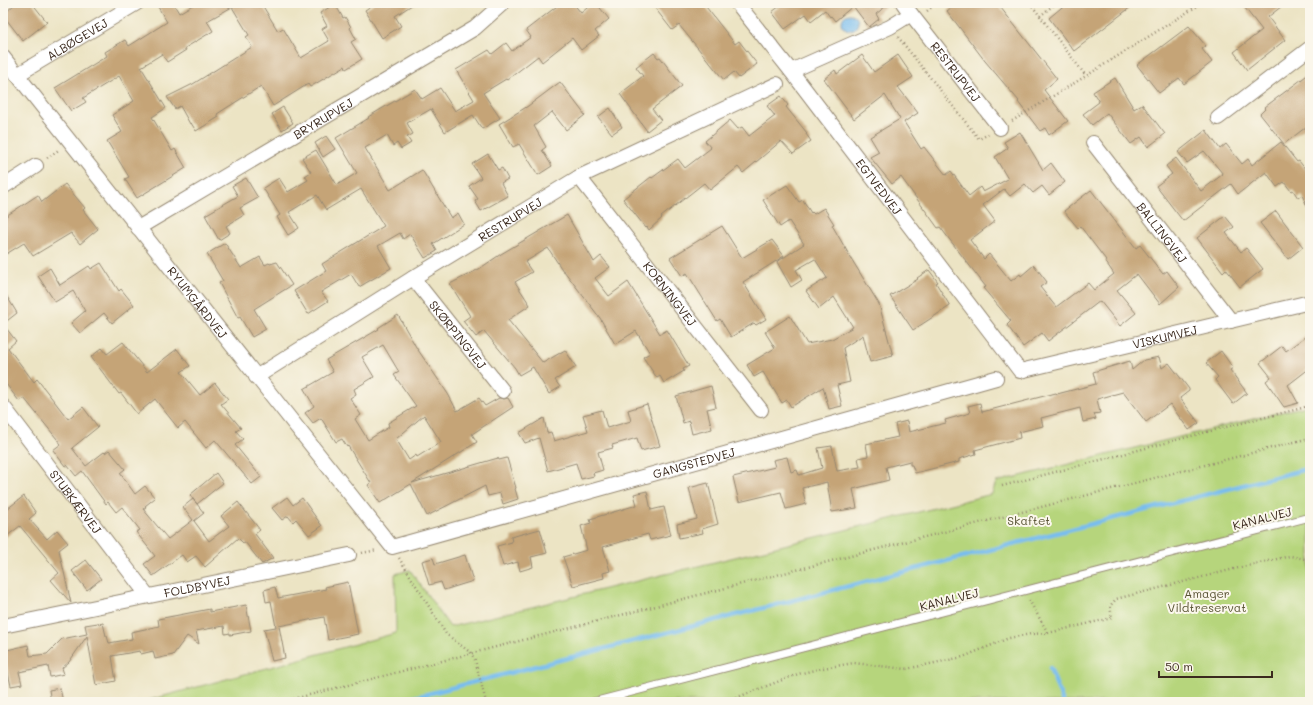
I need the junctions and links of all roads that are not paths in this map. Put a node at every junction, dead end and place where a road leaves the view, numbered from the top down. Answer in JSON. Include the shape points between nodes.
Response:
{"nodes":[{"id":1,"x":136,"y":3,"type":"edge"},
{"id":2,"x":503,"y":3,"type":"edge"},
{"id":3,"x":737,"y":3,"type":"edge"},
{"id":4,"x":903,"y":3,"type":"edge"},
{"id":5,"x":911,"y":14,"type":"junction"},
{"id":6,"x":1310,"y":48,"type":"edge"},
{"id":7,"x":3,"y":58,"type":"edge"},
{"id":8,"x":791,"y":71,"type":"junction"},
{"id":9,"x":17,"y":75,"type":"junction"},
{"id":10,"x":777,"y":84,"type":"dead end"},
{"id":11,"x":1218,"y":118,"type":"dead end"},
{"id":12,"x":1000,"y":128,"type":"road end"},
{"id":13,"x":1093,"y":143,"type":"dead end"},
{"id":14,"x":36,"y":166,"type":"road end"},
{"id":15,"x":579,"y":177,"type":"junction"},
{"id":16,"x":3,"y":187,"type":"edge"},
{"id":17,"x":138,"y":228,"type":"junction"},
{"id":18,"x":413,"y":278,"type":"junction"},
{"id":19,"x":1310,"y":302,"type":"edge"},
{"id":20,"x":1231,"y":321,"type":"junction"},
{"id":21,"x":1020,"y":371,"type":"joint"},
{"id":22,"x":256,"y":376,"type":"junction"},
{"id":23,"x":996,"y":378,"type":"dead end"},
{"id":24,"x":503,"y":391,"type":"dead end"},
{"id":25,"x":3,"y":406,"type":"edge"},
{"id":26,"x":761,"y":410,"type":"dead end"},
{"id":27,"x":1310,"y":517,"type":"edge"},
{"id":28,"x":392,"y":547,"type":"joint"},
{"id":29,"x":348,"y":556,"type":"road end"},
{"id":30,"x":148,"y":596,"type":"junction"},
{"id":31,"x":3,"y":626,"type":"edge"},
{"id":32,"x":592,"y":702,"type":"edge"}],
"edges":[{"from":1,"to":9,"type":"street","name":"ALBØGEVEJ"},
{"from":2,"to":17,"type":"street","name":"BRYRUPVEJ","via":[[475,28]]},
{"from":3,"to":8,"type":"street","name":"EGTVEDVEJ"},
{"from":4,"to":5,"type":"street","name":"RESTRUPVEJ"},
{"from":5,"to":8,"type":"street","via":[[890,27]]},
{"from":5,"to":12,"type":"street","name":"RESTRUPVEJ"},
{"from":6,"to":11,"type":"street"},
{"from":7,"to":9,"type":"street","name":"RYUMGÅRDVEJ"},
{"from":8,"to":21,"type":"street","name":"EGTVEDVEJ"},
{"from":9,"to":17,"type":"street","name":"RYUMGÅRDVEJ"},
{"from":10,"to":15,"type":"street","name":"RESTRUPVEJ"},
{"from":13,"to":20,"type":"street","name":"BALLINGVEJ"},
{"from":14,"to":16,"type":"street"},
{"from":15,"to":18,"type":"street","name":"RESTRUPVEJ"},
{"from":15,"to":26,"type":"street","name":"KORNINGVEJ"},
{"from":17,"to":22,"type":"street","name":"RYUMGÅRDVEJ"},
{"from":18,"to":22,"type":"street","name":"RESTRUPVEJ"},
{"from":18,"to":24,"type":"street","name":"SKØRPINGVEJ"},
{"from":19,"to":20,"type":"street","name":"VISKUMVEJ"},
{"from":20,"to":21,"type":"street","name":"VISKUMVEJ"},
{"from":22,"to":28,"type":"street","name":"RYUMGÅRDVEJ"},
{"from":23,"to":28,"type":"street","name":"GANGSTEDVEJ"},
{"from":25,"to":30,"type":"street","name":"STUBKÆRVEJ"},
{"from":27,"to":32,"type":"lane","name":"KANALVEJ"},
{"from":29,"to":30,"type":"street","name":"FOLDBYVEJ"},
{"from":30,"to":31,"type":"street","name":"FOLDBYVEJ"}]}
